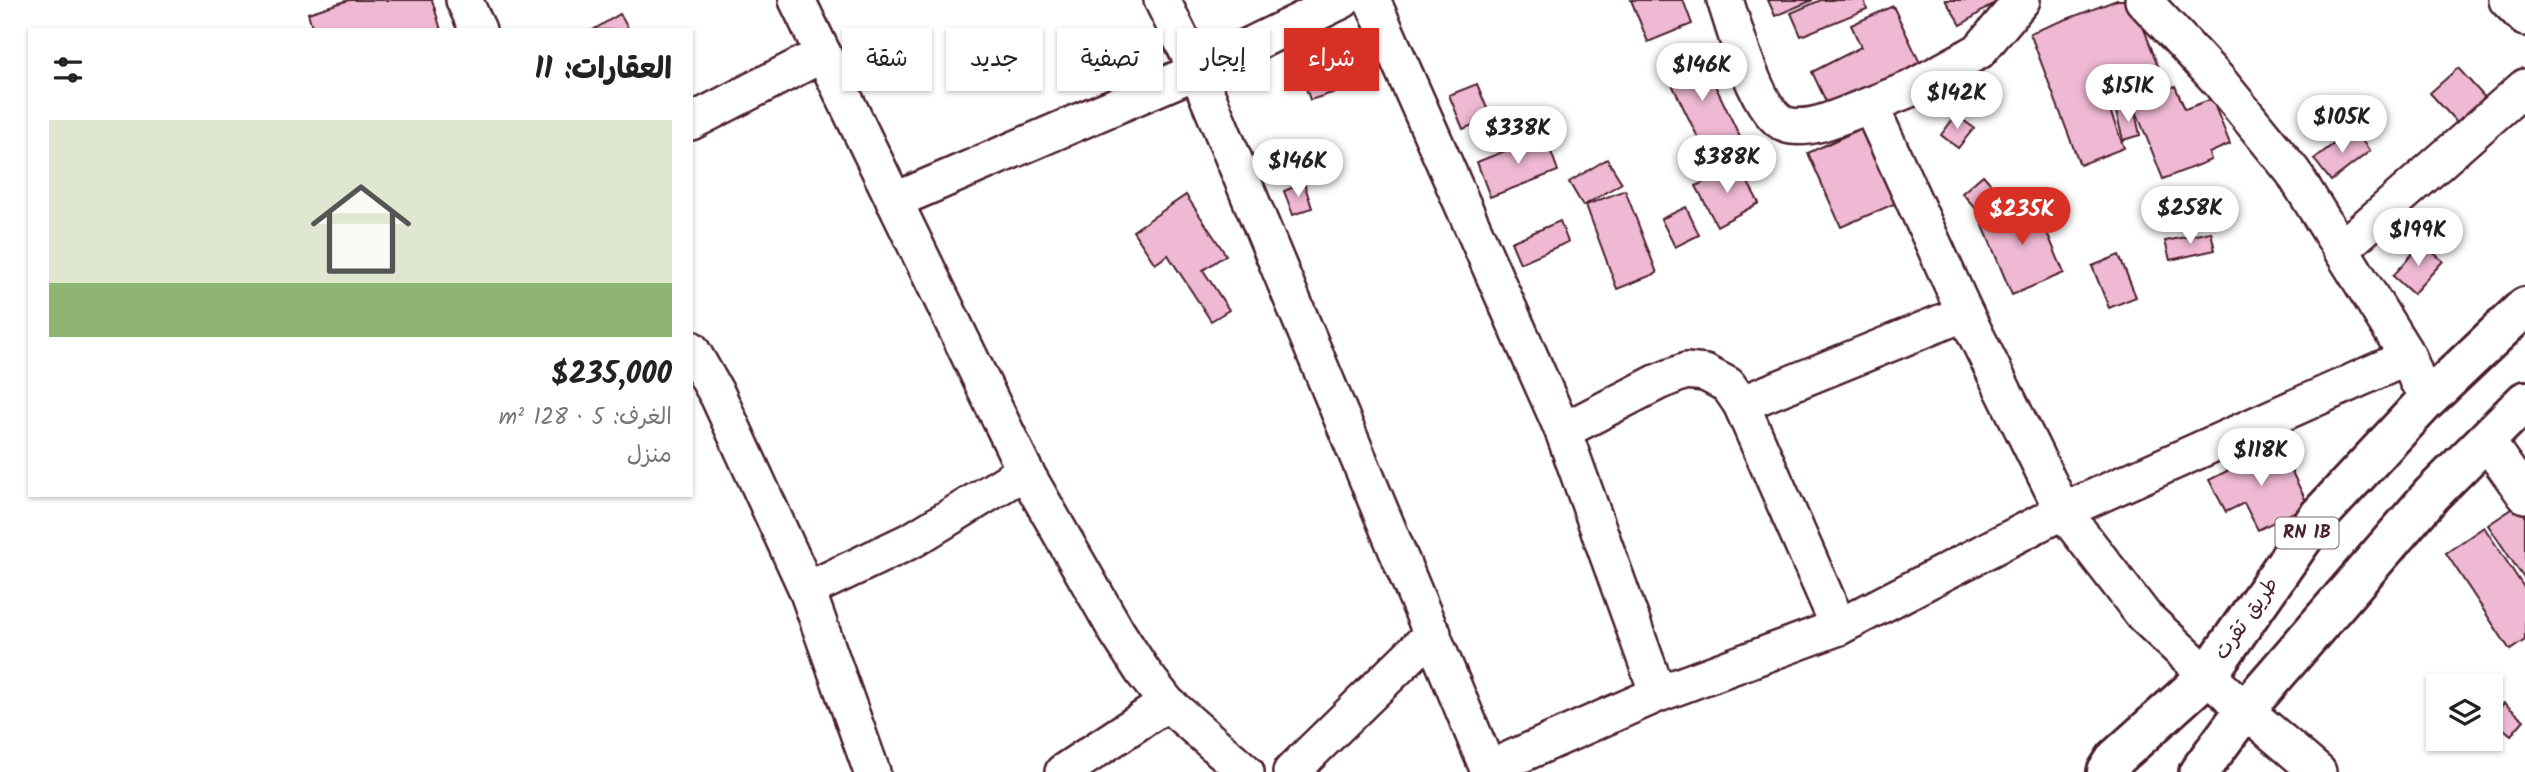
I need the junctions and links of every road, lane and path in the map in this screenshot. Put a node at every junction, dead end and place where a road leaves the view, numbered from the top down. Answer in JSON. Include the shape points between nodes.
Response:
{"nodes":[{"id":1,"x":464,"y":0,"type":"edge"},
{"id":2,"x":797,"y":0,"type":"edge"},
{"id":3,"x":1162,"y":0,"type":"edge"},
{"id":4,"x":1343,"y":0,"type":"edge"},
{"id":5,"x":1372,"y":0,"type":"edge"},
{"id":6,"x":1725,"y":0,"type":"edge"},
{"id":7,"x":2022,"y":0,"type":"edge"},
{"id":8,"x":2143,"y":0,"type":"edge"},
{"id":9,"x":2507,"y":0,"type":"edge"},
{"id":10,"x":2525,"y":18,"type":"edge"},
{"id":11,"x":477,"y":28,"type":"edge"},
{"id":12,"x":1177,"y":30,"type":"edge"},
{"id":13,"x":1270,"y":36,"type":"edge"},
{"id":14,"x":823,"y":54,"type":"junction"},
{"id":15,"x":1177,"y":80,"type":"edge"},
{"id":16,"x":2525,"y":87,"type":"edge"},
{"id":17,"x":1205,"y":91,"type":"edge"},
{"id":18,"x":1870,"y":105,"type":"junction"},
{"id":19,"x":693,"y":121,"type":"edge"},
{"id":20,"x":894,"y":201,"type":"junction"},
{"id":21,"x":2341,"y":248,"type":"junction"},
{"id":22,"x":2525,"y":307,"type":"edge"},
{"id":23,"x":1965,"y":313,"type":"junction"},
{"id":24,"x":693,"y":352,"type":"edge"},
{"id":25,"x":2408,"y":357,"type":"junction"},
{"id":26,"x":2525,"y":401,"type":"edge"},
{"id":27,"x":2426,"y":402,"type":"junction"},
{"id":28,"x":1741,"y":404,"type":"junction"},
{"id":29,"x":1563,"y":431,"type":"junction"},
{"id":30,"x":2485,"y":439,"type":"junction"},
{"id":31,"x":1025,"y":471,"type":"junction"},
{"id":32,"x":2525,"y":495,"type":"edge"},
{"id":33,"x":2063,"y":511,"type":"junction"},
{"id":34,"x":807,"y":590,"type":"junction"},
{"id":35,"x":1839,"y":627,"type":"junction"},
{"id":36,"x":1433,"y":633,"type":"junction"},
{"id":37,"x":2207,"y":676,"type":"junction"},
{"id":38,"x":1658,"y":694,"type":"junction"},
{"id":39,"x":1167,"y":703,"type":"junction"},
{"id":40,"x":2245,"y":710,"type":"junction"},
{"id":41,"x":1076,"y":769,"type":"edge"},
{"id":42,"x":1490,"y":771,"type":"edge"},
{"id":43,"x":872,"y":772,"type":"edge"},
{"id":44,"x":1245,"y":772,"type":"edge"},
{"id":45,"x":1291,"y":772,"type":"edge"},
{"id":46,"x":2107,"y":772,"type":"edge"},
{"id":47,"x":2199,"y":772,"type":"edge"},
{"id":48,"x":2318,"y":772,"type":"edge"}],
"edges":[{"from":1,"to":11,"type":"street"},
{"from":2,"to":14,"type":"street"},
{"from":3,"to":12,"type":"street"},
{"from":4,"to":13,"type":"street"},
{"from":5,"to":29,"type":"street"},
{"from":6,"to":18,"type":"street","via":[[1757,92],[1772,116],[1790,126],[1815,124]]},
{"from":7,"to":18,"type":"street","via":[[1979,51]]},
{"from":8,"to":21,"type":"street","via":[[2219,81],[2293,172]]},
{"from":9,"to":10,"type":"street"},
{"from":14,"to":19,"type":"street"},
{"from":14,"to":20,"type":"street"},
{"from":15,"to":20,"type":"street"},
{"from":16,"to":21,"type":"street"},
{"from":17,"to":36,"type":"street"},
{"from":18,"to":23,"type":"street"},
{"from":20,"to":31,"type":"street"},
{"from":21,"to":25,"type":"street"},
{"from":22,"to":27,"type":"main road","name":"طريق تقرت","number":"RN 1B"},
{"from":23,"to":28,"type":"street"},
{"from":23,"to":33,"type":"street"},
{"from":24,"to":34,"type":"street","via":[[718,396]]},
{"from":25,"to":27,"type":"street"},
{"from":25,"to":33,"type":"street"},
{"from":26,"to":30,"type":"main road"},
{"from":27,"to":37,"type":"main road","name":"طريق تقرت","number":"RN 1B","via":[[2317,519]]},
{"from":28,"to":29,"type":"street","via":[[1728,385],[1704,373],[1686,371]]},
{"from":28,"to":35,"type":"street"},
{"from":29,"to":38,"type":"street"},
{"from":30,"to":32,"type":"street"},
{"from":30,"to":40,"type":"main road"},
{"from":31,"to":34,"type":"street","via":[[914,539]]},
{"from":31,"to":39,"type":"street","via":[[1117,632]]},
{"from":33,"to":35,"type":"street"},
{"from":33,"to":37,"type":"street","via":[[2144,616]]},
{"from":34,"to":43,"type":"street"},
{"from":35,"to":38,"type":"street"},
{"from":36,"to":42,"type":"street"},
{"from":36,"to":45,"type":"street"},
{"from":37,"to":40,"type":"street"},
{"from":37,"to":46,"type":"main road","name":"طريق تقرت","number":"RN 1B","via":[[2116,758]]},
{"from":38,"to":42,"type":"street"},
{"from":39,"to":41,"type":"street"},
{"from":39,"to":44,"type":"street"},
{"from":40,"to":47,"type":"main road"},
{"from":40,"to":48,"type":"street"}]}
